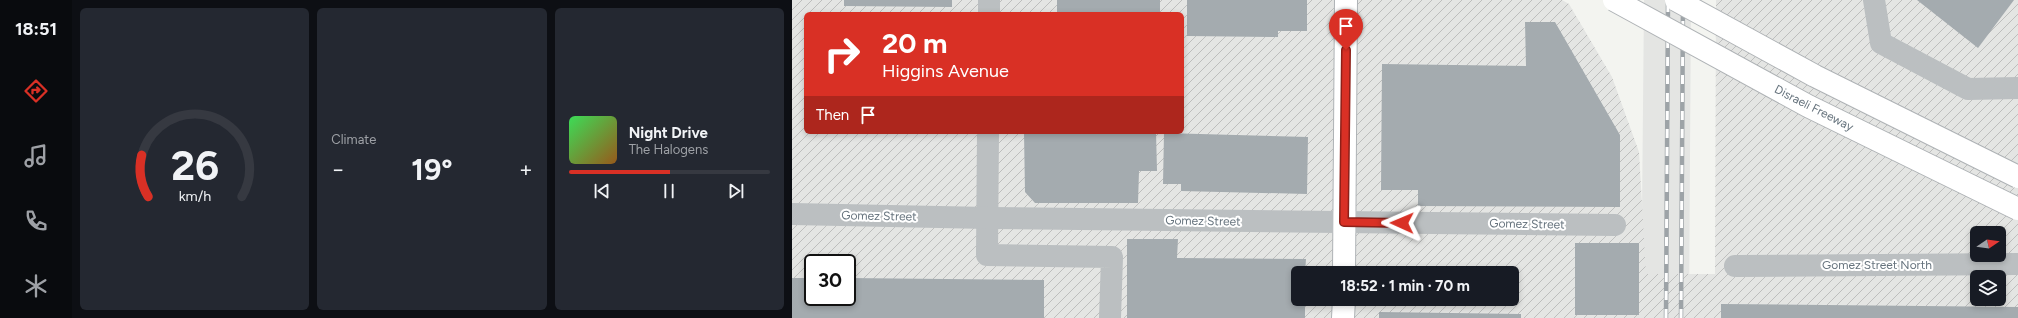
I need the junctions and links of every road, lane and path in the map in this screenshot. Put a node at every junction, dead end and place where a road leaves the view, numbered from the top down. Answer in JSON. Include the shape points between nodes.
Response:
{"nodes":[{"id":1,"x":989,"y":0,"type":"edge"},
{"id":2,"x":1346,"y":0,"type":"edge"},
{"id":3,"x":1614,"y":0,"type":"edge"},
{"id":4,"x":1676,"y":0,"type":"edge"},
{"id":5,"x":1874,"y":0,"type":"edge"},
{"id":6,"x":989,"y":12,"type":"edge"},
{"id":7,"x":2018,"y":88,"type":"edge"},
{"id":8,"x":988,"y":134,"type":"edge"},
{"id":9,"x":2018,"y":177,"type":"edge"},
{"id":10,"x":2018,"y":209,"type":"edge"},
{"id":11,"x":792,"y":214,"type":"edge"},
{"id":12,"x":988,"y":218,"type":"junction"},
{"id":13,"x":1344,"y":222,"type":"junction"},
{"id":14,"x":1615,"y":225,"type":"dead end"},
{"id":15,"x":2018,"y":264,"type":"edge"},
{"id":16,"x":1344,"y":266,"type":"edge"},
{"id":17,"x":1735,"y":266,"type":"dead end"},
{"id":18,"x":1344,"y":306,"type":"edge"},
{"id":19,"x":1110,"y":318,"type":"edge"},
{"id":20,"x":1344,"y":318,"type":"edge"}],
"edges":[{"from":1,"to":6,"type":"street"},
{"from":2,"to":13,"type":"main road"},
{"from":3,"to":10,"type":"main road","name":"Disraeli Freeway","bridge":true,"via":[[1808,106]]},
{"from":4,"to":9,"type":"main road","bridge":true,"via":[[1815,76]]},
{"from":5,"to":7,"type":"street","via":[[1881,43],[1968,89]]},
{"from":8,"to":12,"type":"street"},
{"from":11,"to":12,"type":"street","name":"Gomez Street"},
{"from":12,"to":13,"type":"street","name":"Gomez Street"},
{"from":12,"to":19,"type":"street","via":[[988,255],[1112,257]]},
{"from":13,"to":14,"type":"street","name":"Gomez Street"},
{"from":13,"to":16,"type":"main road"},
{"from":15,"to":17,"type":"street","name":"Gomez Street North"},
{"from":18,"to":20,"type":"main road"}]}
